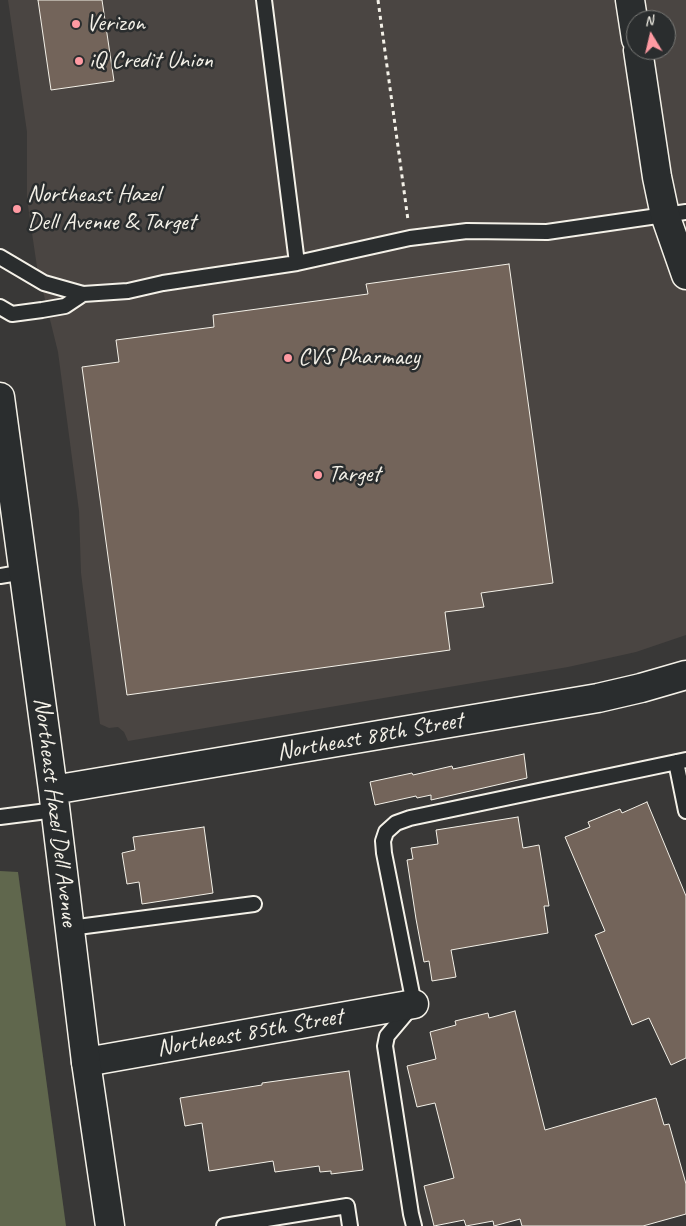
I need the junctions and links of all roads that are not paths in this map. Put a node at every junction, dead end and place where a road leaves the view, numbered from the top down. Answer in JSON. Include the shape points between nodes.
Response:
{"nodes":[{"id":1,"x":264,"y":0,"type":"edge"},
{"id":2,"x":639,"y":60,"type":"edge"},
{"id":3,"x":675,"y":214,"type":"edge"},
{"id":4,"x":0,"y":257,"type":"edge"},
{"id":5,"x":297,"y":263,"type":"junction"},
{"id":6,"x":686,"y":275,"type":"edge"},
{"id":7,"x":83,"y":294,"type":"junction"},
{"id":8,"x":0,"y":307,"type":"edge"},
{"id":9,"x":0,"y":397,"type":"edge"},
{"id":10,"x":3,"y":439,"type":"edge"},
{"id":11,"x":12,"y":574,"type":"edge"},
{"id":12,"x":686,"y":675,"type":"edge"},
{"id":13,"x":681,"y":761,"type":"edge"},
{"id":14,"x":54,"y":800,"type":"junction"},
{"id":15,"x":686,"y":811,"type":"edge"},
{"id":16,"x":0,"y":817,"type":"edge"},
{"id":17,"x":254,"y":904,"type":"dead end"},
{"id":18,"x":70,"y":928,"type":"junction"},
{"id":19,"x":414,"y":1004,"type":"junction"},
{"id":20,"x":86,"y":1062,"type":"junction"},
{"id":21,"x":283,"y":1221,"type":"edge"},
{"id":22,"x":110,"y":1226,"type":"edge"},
{"id":23,"x":224,"y":1226,"type":"edge"},
{"id":24,"x":350,"y":1226,"type":"edge"},
{"id":25,"x":414,"y":1226,"type":"edge"}],
"edges":[{"from":1,"to":5,"type":"lane"},
{"from":2,"to":3,"type":"street","via":[[657,177]]},
{"from":3,"to":5,"type":"lane","via":[[547,232],[467,232],[410,238]]},
{"from":3,"to":6,"type":"street"},
{"from":4,"to":7,"type":"lane","via":[[44,283]]},
{"from":5,"to":7,"type":"lane","via":[[163,283],[128,292]]},
{"from":7,"to":8,"type":"lane","via":[[66,306],[50,309],[12,314]]},
{"from":9,"to":10,"type":"street","name":"Northeast Hazel Dell Avenue"},
{"from":10,"to":11,"type":"street","name":"Northeast Hazel Dell Avenue"},
{"from":11,"to":14,"type":"street","name":"Northeast Hazel Dell Avenue"},
{"from":12,"to":14,"type":"street","name":"Northeast 88th Street","via":[[598,698]]},
{"from":13,"to":15,"type":"lane"},
{"from":13,"to":19,"type":"lane","via":[[410,818],[396,823],[386,832],[384,853]]},
{"from":14,"to":16,"type":"lane"},
{"from":14,"to":18,"type":"street","name":"Northeast Hazel Dell Avenue"},
{"from":17,"to":18,"type":"lane"},
{"from":18,"to":20,"type":"street","name":"Northeast Hazel Dell Avenue"},
{"from":19,"to":20,"type":"street","name":"Northeast 85th Street"},
{"from":19,"to":25,"type":"lane","via":[[387,1036],[385,1046]]},
{"from":20,"to":22,"type":"street","name":"Northeast Hazel Dell Avenue"},
{"from":21,"to":23,"type":"lane"},
{"from":21,"to":24,"type":"lane","via":[[347,1206]]}]}
